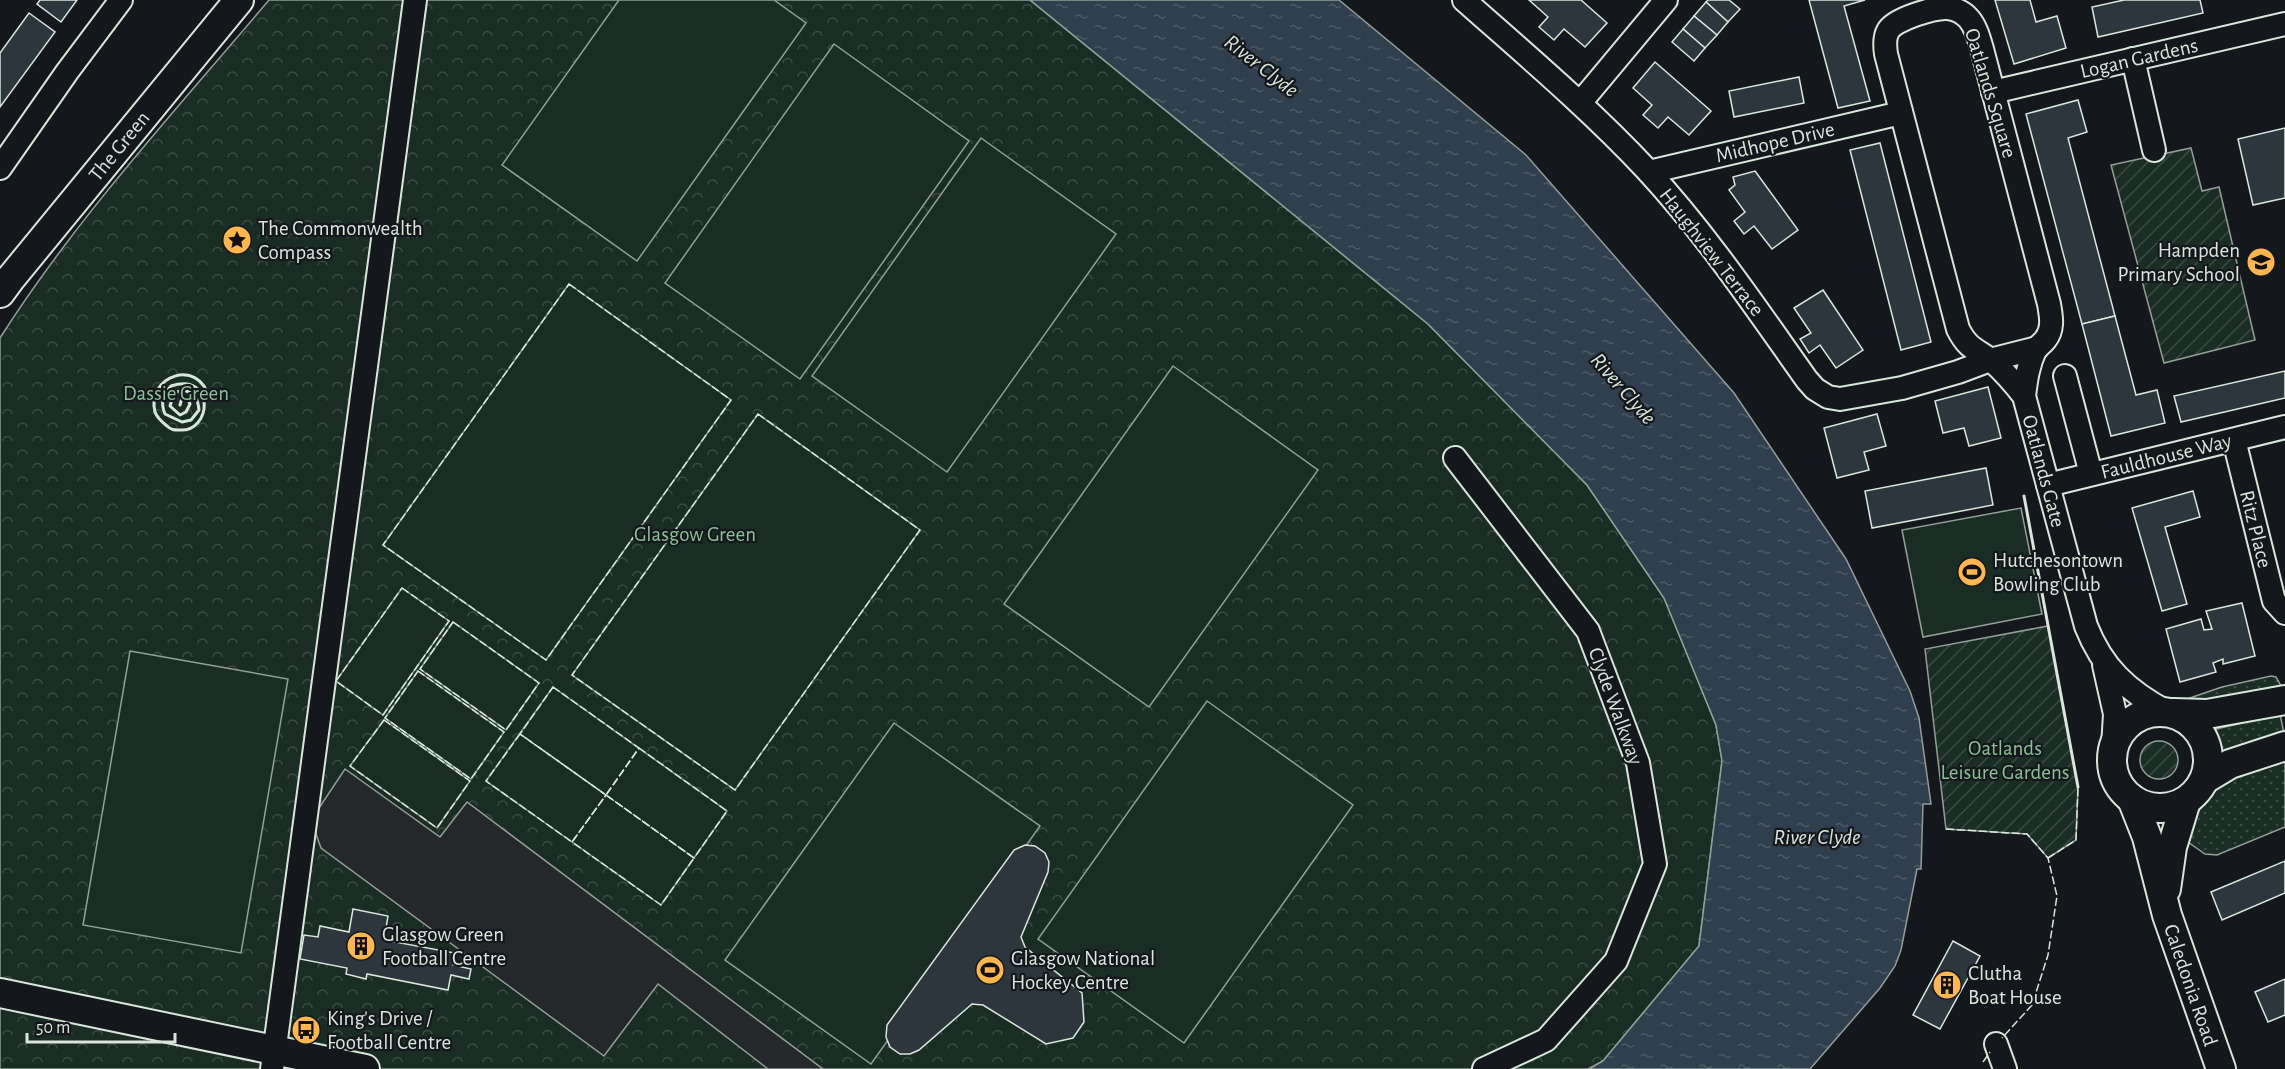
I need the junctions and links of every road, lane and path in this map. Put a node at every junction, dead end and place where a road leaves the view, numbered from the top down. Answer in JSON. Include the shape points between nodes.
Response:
{"nodes":[{"id":1,"x":121,"y":0,"type":"edge"},
{"id":2,"x":238,"y":0,"type":"edge"},
{"id":3,"x":415,"y":0,"type":"edge"},
{"id":4,"x":1464,"y":0,"type":"edge"},
{"id":5,"x":1666,"y":0,"type":"edge"},
{"id":6,"x":2285,"y":24,"type":"edge"},
{"id":7,"x":2133,"y":59,"type":"junction"},
{"id":8,"x":1993,"y":92,"type":"junction"},
{"id":9,"x":1580,"y":103,"type":"junction"},
{"id":10,"x":1901,"y":113,"type":"junction"},
{"id":11,"x":2154,"y":150,"type":"dead end"},
{"id":12,"x":0,"y":168,"type":"edge"},
{"id":13,"x":1648,"y":172,"type":"junction"},
{"id":14,"x":0,"y":293,"type":"edge"},
{"id":15,"x":2037,"y":348,"type":"junction"},
{"id":16,"x":1990,"y":360,"type":"junction"},
{"id":17,"x":2065,"y":376,"type":"dead end"},
{"id":18,"x":2024,"y":396,"type":"junction"},
{"id":19,"x":2285,"y":427,"type":"edge"},
{"id":20,"x":2234,"y":440,"type":"junction"},
{"id":21,"x":1455,"y":458,"type":"dead end"},
{"id":22,"x":2091,"y":474,"type":"junction"},
{"id":23,"x":2048,"y":484,"type":"junction"},
{"id":24,"x":2285,"y":613,"type":"edge"},
{"id":25,"x":2102,"y":661,"type":"junction"},
{"id":26,"x":2285,"y":700,"type":"edge"},
{"id":27,"x":2170,"y":713,"type":"junction"},
{"id":28,"x":2285,"y":746,"type":"edge"},
{"id":29,"x":2113,"y":747,"type":"junction"},
{"id":30,"x":2205,"y":779,"type":"junction"},
{"id":31,"x":2132,"y":799,"type":"junction"},
{"id":32,"x":2186,"y":801,"type":"junction"},
{"id":33,"x":2164,"y":900,"type":"junction"},
{"id":34,"x":0,"y":993,"type":"edge"},
{"id":35,"x":1996,"y":1044,"type":"dead end"},
{"id":36,"x":273,"y":1060,"type":"edge"},
{"id":37,"x":365,"y":1069,"type":"edge"},
{"id":38,"x":1484,"y":1069,"type":"edge"},
{"id":39,"x":2005,"y":1069,"type":"edge"},
{"id":40,"x":2221,"y":1069,"type":"edge"}],
"edges":[{"from":1,"to":12,"type":"street"},
{"from":2,"to":14,"type":"main road","name":"The Green"},
{"from":3,"to":36,"type":"street"},
{"from":4,"to":9,"type":"street","name":"Haughview Terrace"},
{"from":5,"to":9,"type":"street"},
{"from":6,"to":7,"type":"street","name":"Logan Gardens"},
{"from":7,"to":8,"type":"street","name":"Logan Gardens"},
{"from":7,"to":11,"type":"street"},
{"from":8,"to":10,"type":"street","name":"Oatlands Square","via":[[1976,29],[1960,12],[1943,8],[1902,19],[1888,31],[1886,54]]},
{"from":8,"to":15,"type":"street","name":"Oatlands Square","via":[[2049,304],[2050,331]]},
{"from":9,"to":13,"type":"street","name":"Haughview Terrace"},
{"from":10,"to":13,"type":"street","name":"Midhope Drive"},
{"from":10,"to":16,"type":"street","name":"Oatlands Square","via":[[1958,329],[1970,347]]},
{"from":13,"to":16,"type":"street","name":"Haughview Terrace","via":[[1707,239],[1815,389],[1828,398],[1902,388]]},
{"from":15,"to":16,"type":"street"},
{"from":15,"to":18,"type":"street","name":"Oatlands Square"},
{"from":16,"to":18,"type":"street","name":"Oatlands Square"},
{"from":17,"to":22,"type":"street"},
{"from":18,"to":23,"type":"street","name":"Oatlands Gate"},
{"from":19,"to":20,"type":"street","name":"Fauldhouse Way"},
{"from":20,"to":22,"type":"street","name":"Fauldhouse Way"},
{"from":20,"to":24,"type":"street","name":"Ritz Place","via":[[2274,601]]},
{"from":21,"to":38,"type":"street","name":"Clyde Walkway","via":[[1588,631],[1638,763],[1654,864],[1616,962],[1546,1040]]},
{"from":22,"to":23,"type":"street","name":"Fauldhouse Way"},
{"from":23,"to":25,"type":"street","name":"Oatlands Gate","via":[[2086,626]]},
{"from":25,"to":27,"type":"street","via":[[2134,692]]},
{"from":25,"to":29,"type":"street","via":[[2115,714]]},
{"from":26,"to":27,"type":"main road","via":[[2207,714]]},
{"from":27,"to":29,"type":"main road","via":[[2151,712],[2136,718],[2124,728]]},
{"from":27,"to":30,"type":"main road","via":[[2189,721],[2200,732],[2207,747]]},
{"from":28,"to":30,"type":"main road","via":[[2239,760]]},
{"from":29,"to":31,"type":"main road","via":[[2114,773]]},
{"from":30,"to":32,"type":"main road"},
{"from":31,"to":32,"type":"main road","via":[[2158,808]]},
{"from":31,"to":33,"type":"main road","name":"Caledonia Road"},
{"from":32,"to":33,"type":"main road","name":"Caledonia Road","via":[[2172,847]]},
{"from":33,"to":40,"type":"main road","name":"Caledonia Road"},
{"from":34,"to":36,"type":"main road"},
{"from":35,"to":39,"type":"street"},
{"from":36,"to":37,"type":"main road"}]}
